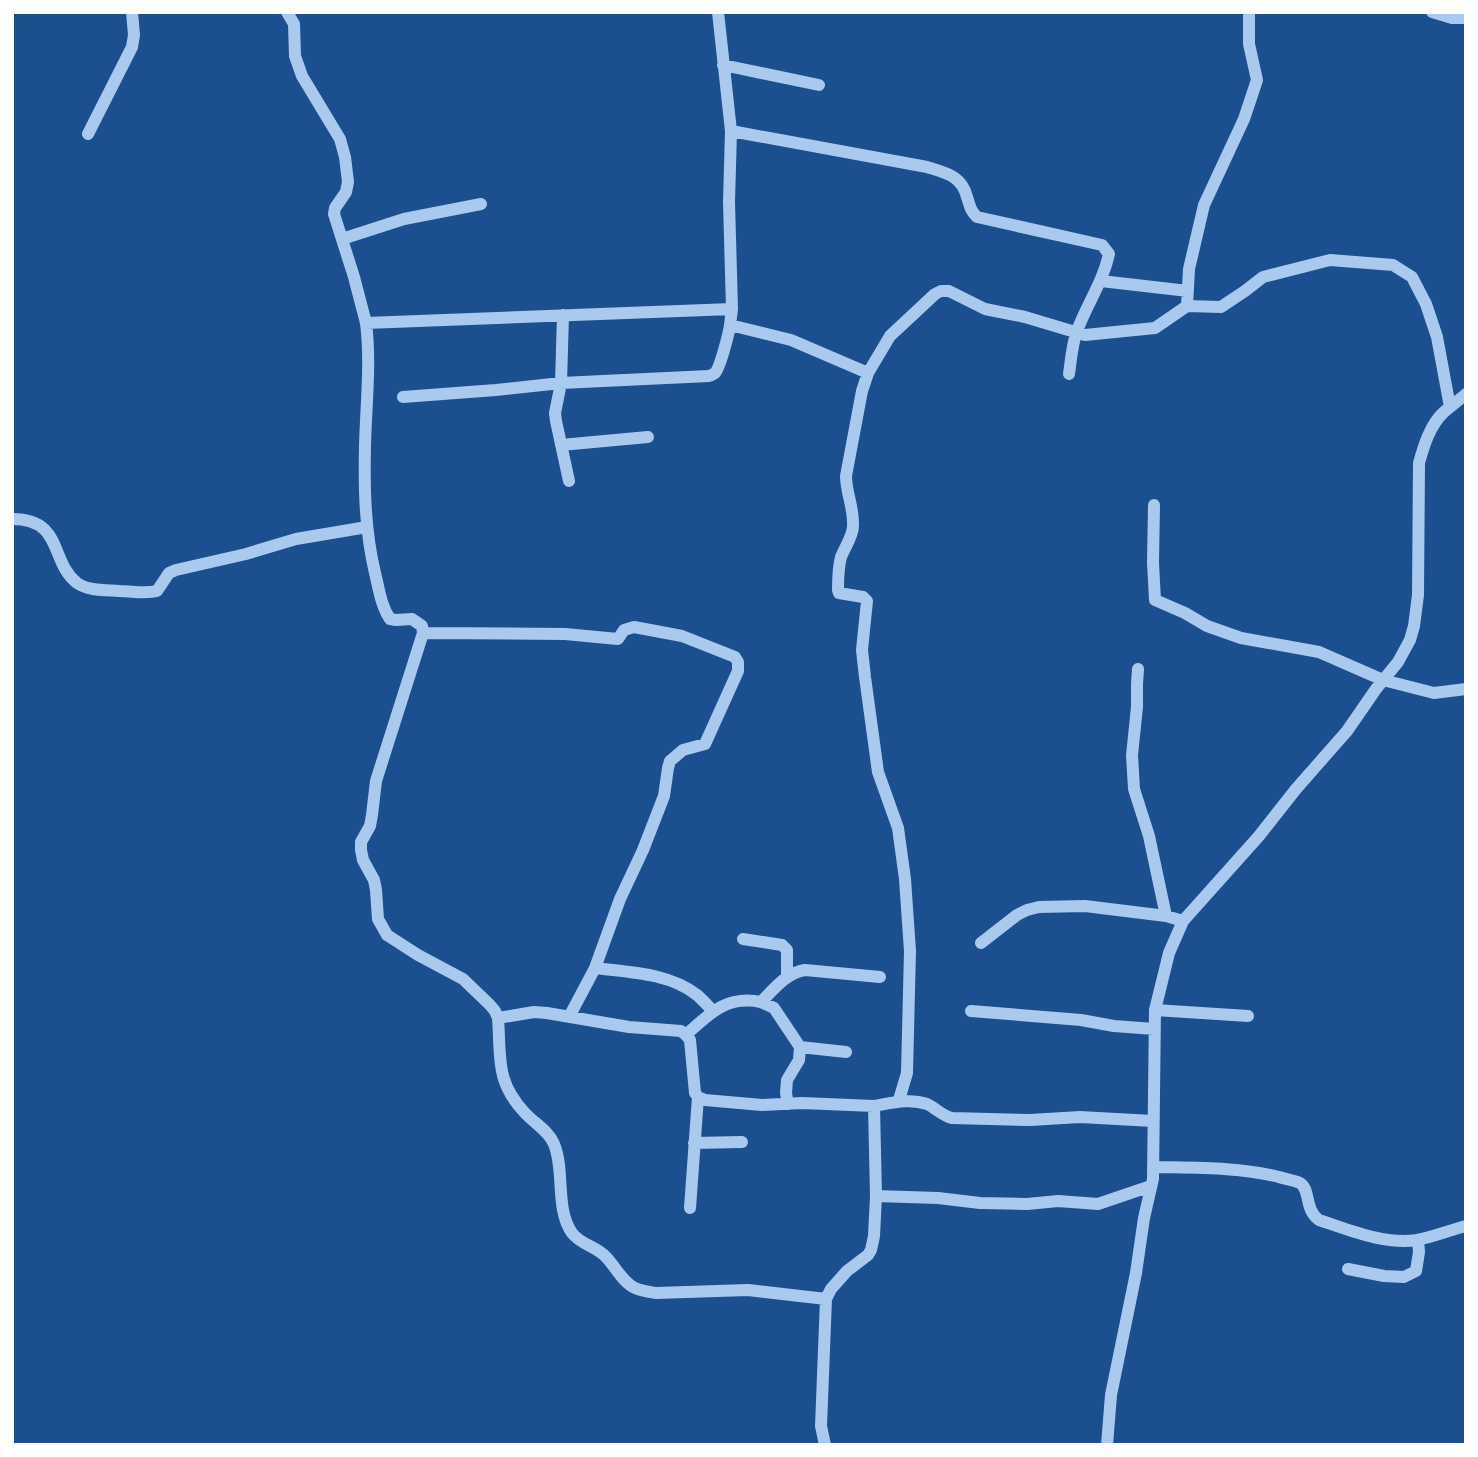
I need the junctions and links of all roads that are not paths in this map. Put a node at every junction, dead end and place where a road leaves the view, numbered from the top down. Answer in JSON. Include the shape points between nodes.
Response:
{"nodes":[{"id":1,"x":132,"y":12,"type":"edge"},
{"id":2,"x":287,"y":12,"type":"edge"},
{"id":3,"x":718,"y":12,"type":"edge"},
{"id":4,"x":1249,"y":12,"type":"edge"},
{"id":5,"x":1432,"y":12,"type":"edge"},
{"id":6,"x":1466,"y":18,"type":"edge"},
{"id":7,"x":723,"y":65,"type":"junction"},
{"id":8,"x":819,"y":85,"type":"dead end"},
{"id":9,"x":731,"y":131,"type":"junction"},
{"id":10,"x":88,"y":134,"type":"dead end"},
{"id":11,"x":481,"y":204,"type":"dead end"},
{"id":12,"x":342,"y":239,"type":"junction"},
{"id":13,"x":1101,"y":281,"type":"junction"},
{"id":14,"x":1188,"y":291,"type":"junction"},
{"id":15,"x":1186,"y":306,"type":"junction"},
{"id":16,"x":732,"y":309,"type":"junction"},
{"id":17,"x":563,"y":315,"type":"junction"},
{"id":18,"x":366,"y":323,"type":"junction"},
{"id":19,"x":730,"y":325,"type":"junction"},
{"id":20,"x":1076,"y":332,"type":"junction"},
{"id":21,"x":868,"y":373,"type":"junction"},
{"id":22,"x":1069,"y":374,"type":"dead end"},
{"id":23,"x":561,"y":383,"type":"junction"},
{"id":24,"x":1466,"y":394,"type":"edge"},
{"id":25,"x":403,"y":397,"type":"dead end"},
{"id":26,"x":1450,"y":407,"type":"junction"},
{"id":27,"x":648,"y":437,"type":"dead end"},
{"id":28,"x":561,"y":445,"type":"junction"},
{"id":29,"x":569,"y":481,"type":"dead end"},
{"id":30,"x":1154,"y":505,"type":"dead end"},
{"id":31,"x":12,"y":519,"type":"edge"},
{"id":32,"x":367,"y":527,"type":"junction"},
{"id":33,"x":423,"y":633,"type":"junction"},
{"id":34,"x":1138,"y":669,"type":"dead end"},
{"id":35,"x":1383,"y":680,"type":"junction"},
{"id":36,"x":1466,"y":689,"type":"edge"},
{"id":37,"x":1166,"y":916,"type":"junction"},
{"id":38,"x":1183,"y":921,"type":"junction"},
{"id":39,"x":743,"y":939,"type":"dead end"},
{"id":40,"x":981,"y":943,"type":"dead end"},
{"id":41,"x":595,"y":968,"type":"junction"},
{"id":42,"x":787,"y":976,"type":"junction"},
{"id":43,"x":880,"y":977,"type":"dead end"},
{"id":44,"x":761,"y":1002,"type":"junction"},
{"id":45,"x":1156,"y":1010,"type":"junction"},
{"id":46,"x":713,"y":1011,"type":"junction"},
{"id":47,"x":971,"y":1011,"type":"dead end"},
{"id":48,"x":1248,"y":1016,"type":"dead end"},
{"id":49,"x":569,"y":1017,"type":"junction"},
{"id":50,"x":498,"y":1018,"type":"junction"},
{"id":51,"x":1154,"y":1029,"type":"junction"},
{"id":52,"x":686,"y":1035,"type":"junction"},
{"id":53,"x":800,"y":1047,"type":"junction"},
{"id":54,"x":846,"y":1052,"type":"dead end"},
{"id":55,"x":698,"y":1097,"type":"junction"},
{"id":56,"x":900,"y":1100,"type":"junction"},
{"id":57,"x":788,"y":1104,"type":"junction"},
{"id":58,"x":874,"y":1106,"type":"junction"},
{"id":59,"x":1153,"y":1121,"type":"junction"},
{"id":60,"x":742,"y":1142,"type":"dead end"},
{"id":61,"x":694,"y":1143,"type":"junction"},
{"id":62,"x":1153,"y":1167,"type":"junction"},
{"id":63,"x":1151,"y":1186,"type":"junction"},
{"id":64,"x":876,"y":1196,"type":"junction"},
{"id":65,"x":690,"y":1208,"type":"dead end"},
{"id":66,"x":1466,"y":1226,"type":"edge"},
{"id":67,"x":1418,"y":1240,"type":"junction"},
{"id":68,"x":1348,"y":1269,"type":"dead end"},
{"id":69,"x":826,"y":1299,"type":"junction"},
{"id":70,"x":825,"y":1445,"type":"edge"},
{"id":71,"x":1107,"y":1445,"type":"edge"}],
"edges":[{"from":1,"to":10,"type":"street","via":[[132,47]]},
{"from":2,"to":12,"type":"street","via":[[294,24],[295,56],[302,76],[340,139],[345,156],[348,182],[334,214]]},
{"from":3,"to":7,"type":"street"},
{"from":4,"to":14,"type":"street","via":[[1249,44],[1257,80],[1204,205]]},
{"from":5,"to":6,"type":"street"},
{"from":7,"to":8,"type":"street"},
{"from":7,"to":9,"type":"street"},
{"from":9,"to":13,"type":"street","via":[[952,175],[963,183],[970,210],[977,217],[1102,245],[1110,254]]},
{"from":9,"to":16,"type":"street"},
{"from":11,"to":12,"type":"street","via":[[404,219]]},
{"from":12,"to":18,"type":"street"},
{"from":13,"to":14,"type":"street"},
{"from":13,"to":20,"type":"street"},
{"from":14,"to":15,"type":"street"},
{"from":15,"to":20,"type":"street","via":[[1155,328]]},
{"from":15,"to":26,"type":"street","via":[[1221,307],[1263,277],[1330,260],[1393,265],[1412,277],[1426,304]]},
{"from":16,"to":17,"type":"street"},
{"from":16,"to":19,"type":"street"},
{"from":17,"to":18,"type":"street"},
{"from":17,"to":23,"type":"street"},
{"from":18,"to":32,"type":"street"},
{"from":19,"to":21,"type":"street","via":[[791,340]]},
{"from":19,"to":23,"type":"street","via":[[718,368],[709,376]]},
{"from":20,"to":21,"type":"street","via":[[985,309],[941,291],[890,336]]},
{"from":20,"to":22,"type":"street"},
{"from":21,"to":56,"type":"street","via":[[846,476],[853,527],[840,560],[838,590],[867,601],[862,650],[865,677],[878,772],[898,828],[905,879],[911,964],[907,1073]]},
{"from":23,"to":25,"type":"street"},
{"from":23,"to":28,"type":"street","via":[[555,412]]},
{"from":24,"to":26,"type":"street"},
{"from":26,"to":35,"type":"street","via":[[1437,420],[1419,463],[1414,626],[1398,662]]},
{"from":27,"to":28,"type":"street"},
{"from":28,"to":29,"type":"street"},
{"from":30,"to":35,"type":"street","via":[[1155,600],[1241,638],[1319,652]]},
{"from":31,"to":32,"type":"street","via":[[29,520],[44,528],[77,583],[145,592],[157,591],[176,570],[296,539]]},
{"from":32,"to":33,"type":"street","via":[[386,614],[390,619],[419,622]]},
{"from":33,"to":41,"type":"street","via":[[618,639],[624,630],[634,627],[682,636],[738,662],[705,744],[683,750],[670,761],[664,796]]},
{"from":33,"to":50,"type":"street","via":[[376,781],[370,826],[361,850],[374,880],[378,919],[387,935],[463,979]]},
{"from":34,"to":37,"type":"street","via":[[1134,789]]},
{"from":35,"to":36,"type":"street","via":[[1434,693]]},
{"from":35,"to":38,"type":"street","via":[[1347,731]]},
{"from":37,"to":38,"type":"street"},
{"from":37,"to":40,"type":"street","via":[[1085,906],[1039,907],[1017,915]]},
{"from":38,"to":45,"type":"street","via":[[1169,953]]},
{"from":39,"to":42,"type":"street","via":[[782,945],[788,953]]},
{"from":41,"to":46,"type":"street","via":[[671,981],[695,993]]},
{"from":41,"to":49,"type":"street"},
{"from":42,"to":43,"type":"street","via":[[805,970]]},
{"from":42,"to":44,"type":"street"},
{"from":44,"to":46,"type":"street","via":[[734,1002]]},
{"from":44,"to":53,"type":"street","via":[[774,1008]]},
{"from":45,"to":48,"type":"street"},
{"from":45,"to":51,"type":"street"},
{"from":46,"to":52,"type":"street"},
{"from":47,"to":51,"type":"street"},
{"from":49,"to":50,"type":"street","via":[[534,1012]]},
{"from":49,"to":52,"type":"street"},
{"from":50,"to":69,"type":"street","via":[[503,1082],[512,1099],[554,1143],[570,1230],[604,1254],[628,1284],[656,1293],[748,1290]]},
{"from":51,"to":59,"type":"street"},
{"from":52,"to":55,"type":"street"},
{"from":53,"to":54,"type":"street"},
{"from":53,"to":57,"type":"street","via":[[799,1060],[787,1080]]},
{"from":55,"to":57,"type":"street"},
{"from":55,"to":61,"type":"street"},
{"from":56,"to":58,"type":"street"},
{"from":56,"to":59,"type":"street","via":[[925,1104],[952,1118]]},
{"from":57,"to":58,"type":"street"},
{"from":58,"to":64,"type":"street"},
{"from":59,"to":62,"type":"street"},
{"from":60,"to":61,"type":"street"},
{"from":61,"to":65,"type":"street"},
{"from":62,"to":63,"type":"street"},
{"from":62,"to":67,"type":"street","via":[[1260,1172],[1299,1182],[1306,1189],[1312,1215],[1319,1220],[1372,1237]]},
{"from":63,"to":64,"type":"street","via":[[1088,1205]]},
{"from":63,"to":71,"type":"street","via":[[1111,1395]]},
{"from":64,"to":69,"type":"street","via":[[871,1250]]},
{"from":66,"to":67,"type":"street"},
{"from":67,"to":68,"type":"street","via":[[1416,1271],[1404,1277]]},
{"from":69,"to":70,"type":"street","via":[[821,1426]]}]}
